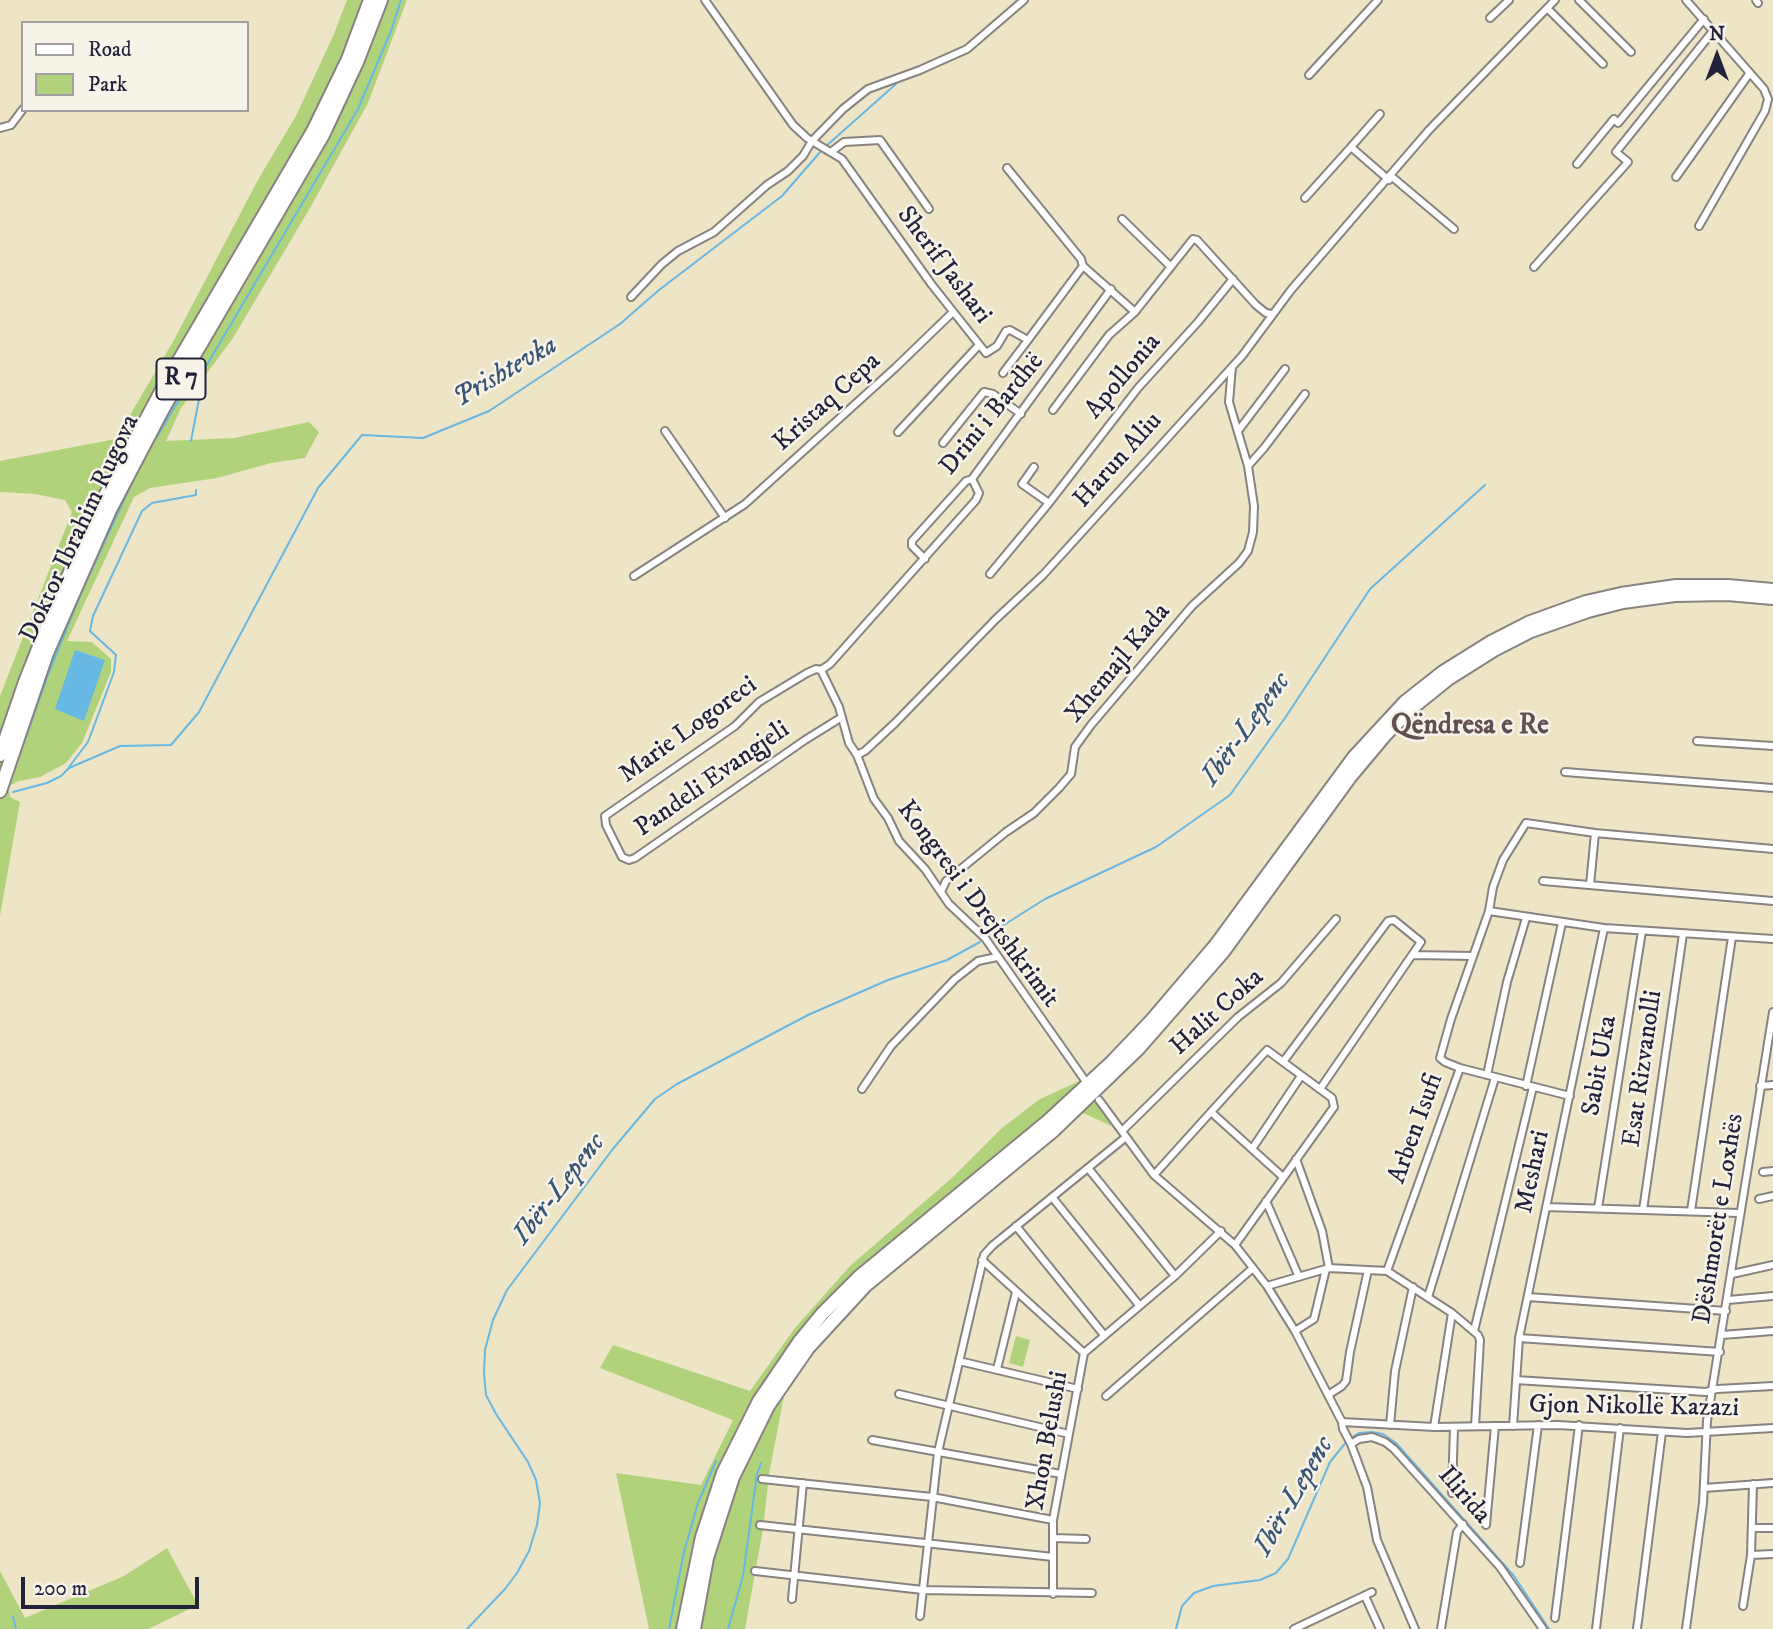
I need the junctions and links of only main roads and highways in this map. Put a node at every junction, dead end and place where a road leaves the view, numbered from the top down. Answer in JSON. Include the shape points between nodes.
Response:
{"nodes":[{"id":1,"x":370,"y":0,"type":"edge"},
{"id":2,"x":381,"y":0,"type":"edge"},
{"id":3,"x":1773,"y":590,"type":"edge"},
{"id":4,"x":1773,"y":598,"type":"edge"},
{"id":5,"x":0,"y":755,"type":"edge"},
{"id":6,"x":0,"y":791,"type":"edge"},
{"id":7,"x":683,"y":1629,"type":"edge"},
{"id":8,"x":694,"y":1629,"type":"edge"}],
"edges":[{"from":1,"to":5,"type":"highway","name":"Doktor Ibrahim Rugova","number":"R 7","via":[[313,131],[100,505],[54,606]]},
{"from":2,"to":6,"type":"highway","name":"Doktor Ibrahim Rugova","number":"R 7","via":[[323,135],[169,399],[110,510],[47,653]]},
{"from":3,"to":7,"type":"highway","via":[[1676,586],[1586,602],[1491,642],[1405,702],[1354,757],[1215,946],[1131,1042],[1032,1135],[859,1277],[799,1342],[759,1401],[723,1473],[702,1537]]},
{"from":4,"to":8,"type":"highway","via":[[1675,595],[1588,611],[1494,650],[1412,708],[1350,777],[1223,952],[1138,1049],[1054,1130],[866,1285],[808,1348],[768,1406],[733,1477],[712,1541]]}]}
